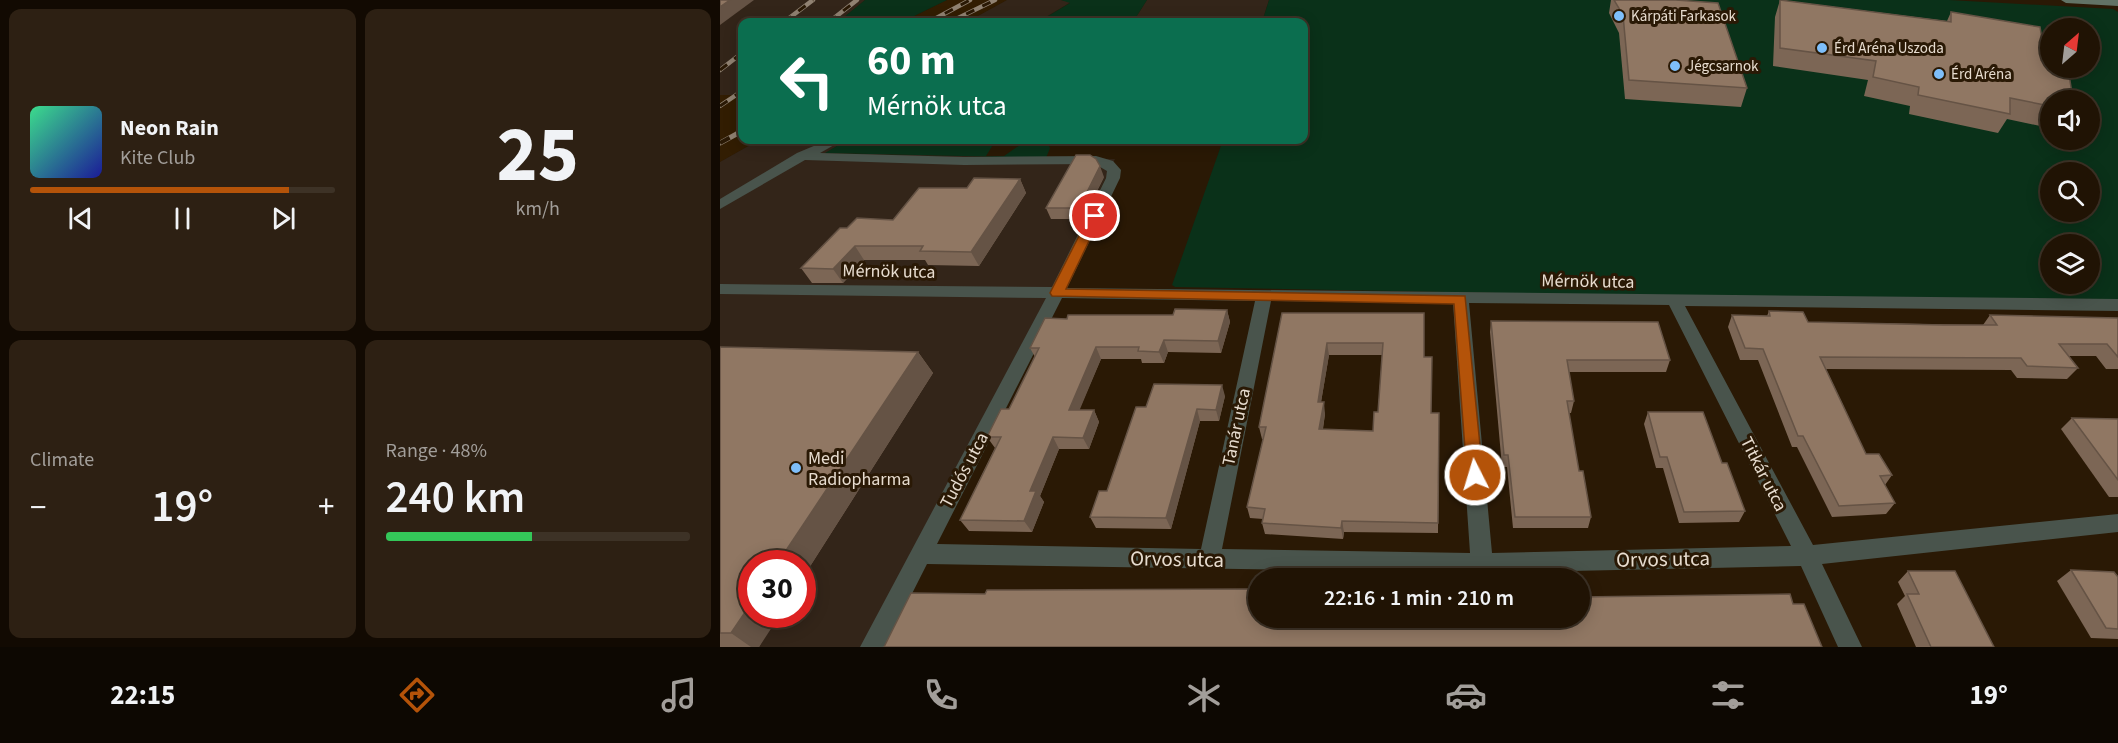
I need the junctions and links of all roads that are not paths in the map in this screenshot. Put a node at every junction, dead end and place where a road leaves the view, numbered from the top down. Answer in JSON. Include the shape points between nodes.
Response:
{"nodes":[{"id":1,"x":2066,"y":0,"type":"edge"},
{"id":2,"x":2118,"y":3,"type":"edge"},
{"id":3,"x":828,"y":144,"type":"edge"},
{"id":4,"x":802,"y":156,"type":"junction"},
{"id":5,"x":720,"y":205,"type":"edge"},
{"id":6,"x":720,"y":289,"type":"edge"},
{"id":7,"x":1057,"y":293,"type":"junction"},
{"id":8,"x":1264,"y":295,"type":"junction"},
{"id":9,"x":1461,"y":299,"type":"junction"},
{"id":10,"x":1675,"y":302,"type":"junction"},
{"id":11,"x":2118,"y":305,"type":"edge"},
{"id":12,"x":2118,"y":523,"type":"edge"},
{"id":13,"x":919,"y":554,"type":"junction"},
{"id":14,"x":1807,"y":556,"type":"junction"},
{"id":15,"x":1209,"y":560,"type":"junction"},
{"id":16,"x":1482,"y":563,"type":"junction"},
{"id":17,"x":872,"y":647,"type":"edge"},
{"id":18,"x":1850,"y":647,"type":"edge"}],
"edges":[{"from":1,"to":2,"type":"main road"},
{"from":3,"to":4,"type":"street"},
{"from":4,"to":5,"type":"street"},
{"from":4,"to":7,"type":"street","via":[[1084,160],[1108,164],[1114,170],[1113,178]]},
{"from":6,"to":7,"type":"street","name":"Mérnök utca"},
{"from":7,"to":8,"type":"street","name":"Mérnök utca"},
{"from":7,"to":13,"type":"street","name":"Tudós utca"},
{"from":8,"to":9,"type":"street","name":"Mérnök utca"},
{"from":8,"to":15,"type":"street","name":"Tanár utca"},
{"from":9,"to":10,"type":"street","name":"Mérnök utca"},
{"from":9,"to":16,"type":"street"},
{"from":10,"to":11,"type":"street","name":"Mérnök utca"},
{"from":10,"to":14,"type":"street","name":"Titkár utca"},
{"from":12,"to":14,"type":"street","name":"Orvos utca"},
{"from":13,"to":15,"type":"street","name":"Orvos utca"},
{"from":13,"to":17,"type":"street","name":"Tudós utca"},
{"from":14,"to":16,"type":"street","name":"Orvos utca"},
{"from":14,"to":18,"type":"street","name":"Titkár utca"},
{"from":15,"to":16,"type":"street","name":"Orvos utca"}]}
